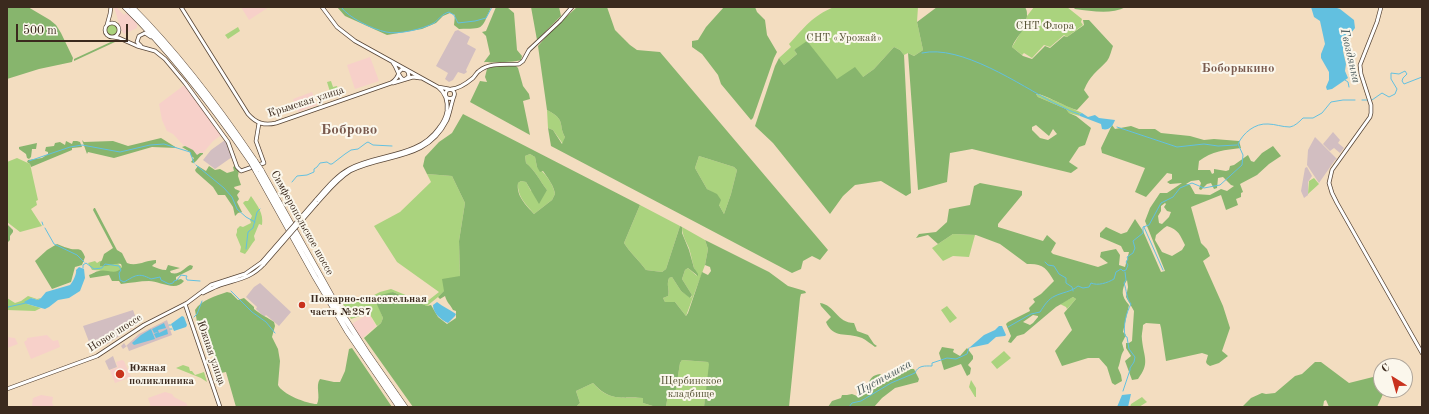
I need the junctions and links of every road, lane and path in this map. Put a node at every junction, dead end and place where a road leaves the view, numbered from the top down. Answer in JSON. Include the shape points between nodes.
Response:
{"nodes":[{"id":1,"x":111,"y":7,"type":"edge"},
{"id":2,"x":125,"y":7,"type":"edge"},
{"id":3,"x":132,"y":7,"type":"edge"},
{"id":4,"x":181,"y":7,"type":"edge"},
{"id":5,"x":322,"y":7,"type":"edge"},
{"id":6,"x":572,"y":7,"type":"edge"},
{"id":7,"x":1381,"y":8,"type":"edge"},
{"id":8,"x":106,"y":26,"type":"junction"},
{"id":9,"x":113,"y":37,"type":"junction"},
{"id":10,"x":145,"y":48,"type":"junction"},
{"id":11,"x":173,"y":58,"type":"junction"},
{"id":12,"x":393,"y":63,"type":"junction"},
{"id":13,"x":406,"y":70,"type":"junction"},
{"id":14,"x":399,"y":76,"type":"junction"},
{"id":15,"x":405,"y":79,"type":"junction"},
{"id":16,"x":424,"y":79,"type":"junction"},
{"id":17,"x":391,"y":83,"type":"junction"},
{"id":18,"x":438,"y":87,"type":"junction"},
{"id":19,"x":459,"y":88,"type":"junction"},
{"id":20,"x":450,"y":90,"type":"junction"},
{"id":21,"x":445,"y":94,"type":"junction"},
{"id":22,"x":454,"y":95,"type":"junction"},
{"id":23,"x":259,"y":123,"type":"junction"},
{"id":24,"x":253,"y":162,"type":"junction"},
{"id":25,"x":259,"y":171,"type":"junction"},
{"id":26,"x":316,"y":202,"type":"junction"},
{"id":27,"x":185,"y":304,"type":"junction"},
{"id":28,"x":1422,"y":353,"type":"edge"},
{"id":29,"x":7,"y":389,"type":"edge"},
{"id":30,"x":220,"y":407,"type":"edge"},
{"id":31,"x":399,"y":407,"type":"edge"},
{"id":32,"x":405,"y":407,"type":"edge"}],
"edges":[{"from":1,"to":8,"type":"street"},
{"from":2,"to":11,"type":"highway"},
{"from":3,"to":24,"type":"highway","via":[[211,97]]},
{"from":4,"to":23,"type":"street","name":"Крымская улица","via":[[245,109]]},
{"from":5,"to":12,"type":"street","via":[[348,37]]},
{"from":6,"to":19,"type":"street","via":[[560,22],[529,50],[522,63],[497,64],[479,70]]},
{"from":7,"to":28,"type":"street","via":[[1360,65],[1360,74],[1370,102],[1370,117],[1332,170],[1329,183],[1332,194]]},
{"from":8,"to":9,"type":"street","via":[[106,34]]},
{"from":8,"to":9,"type":"street","via":[[113,23],[118,26],[118,33]]},
{"from":9,"to":10,"type":"street"},
{"from":10,"to":11,"type":"street","via":[[137,41],[139,36],[145,34]]},
{"from":10,"to":23,"type":"street","via":[[162,55],[185,83],[226,140],[237,167],[241,170],[264,163],[256,141]]},
{"from":11,"to":24,"type":"highway"},
{"from":12,"to":13,"type":"street"},
{"from":12,"to":14,"type":"street"},
{"from":13,"to":14,"type":"street","via":[[400,70]]},
{"from":13,"to":15,"type":"street","via":[[409,74]]},
{"from":13,"to":16,"type":"street"},
{"from":14,"to":15,"type":"street"},
{"from":14,"to":17,"type":"street","name":"Крымская улица"},
{"from":15,"to":16,"type":"street"},
{"from":15,"to":17,"type":"street"},
{"from":16,"to":18,"type":"street"},
{"from":17,"to":23,"type":"street","name":"Крымская улица","via":[[276,123]]},
{"from":18,"to":20,"type":"street"},
{"from":18,"to":21,"type":"street"},
{"from":19,"to":20,"type":"street"},
{"from":19,"to":22,"type":"street"},
{"from":20,"to":21,"type":"street"},
{"from":20,"to":22,"type":"street"},
{"from":21,"to":22,"type":"street","via":[[448,98]]},
{"from":21,"to":26,"type":"street","via":[[446,115],[430,139],[411,150],[348,170],[337,178]]},
{"from":22,"to":26,"type":"street","via":[[448,118],[437,134],[424,146],[349,172]]},
{"from":24,"to":25,"type":"highway","bridge":true},
{"from":25,"to":31,"type":"highway","name":"Симферопольское шоссе","via":[[315,277],[347,331]]},
{"from":25,"to":32,"type":"highway","name":"Симферопольское шоссе","via":[[336,304]]},
{"from":26,"to":27,"type":"street","name":"Новое шоссе","bridge":true,"via":[[254,273],[199,294]]},
{"from":27,"to":29,"type":"street","name":"Новое шоссе","via":[[144,325],[90,359]]},
{"from":27,"to":30,"type":"street","name":"Южная улица"}]}
